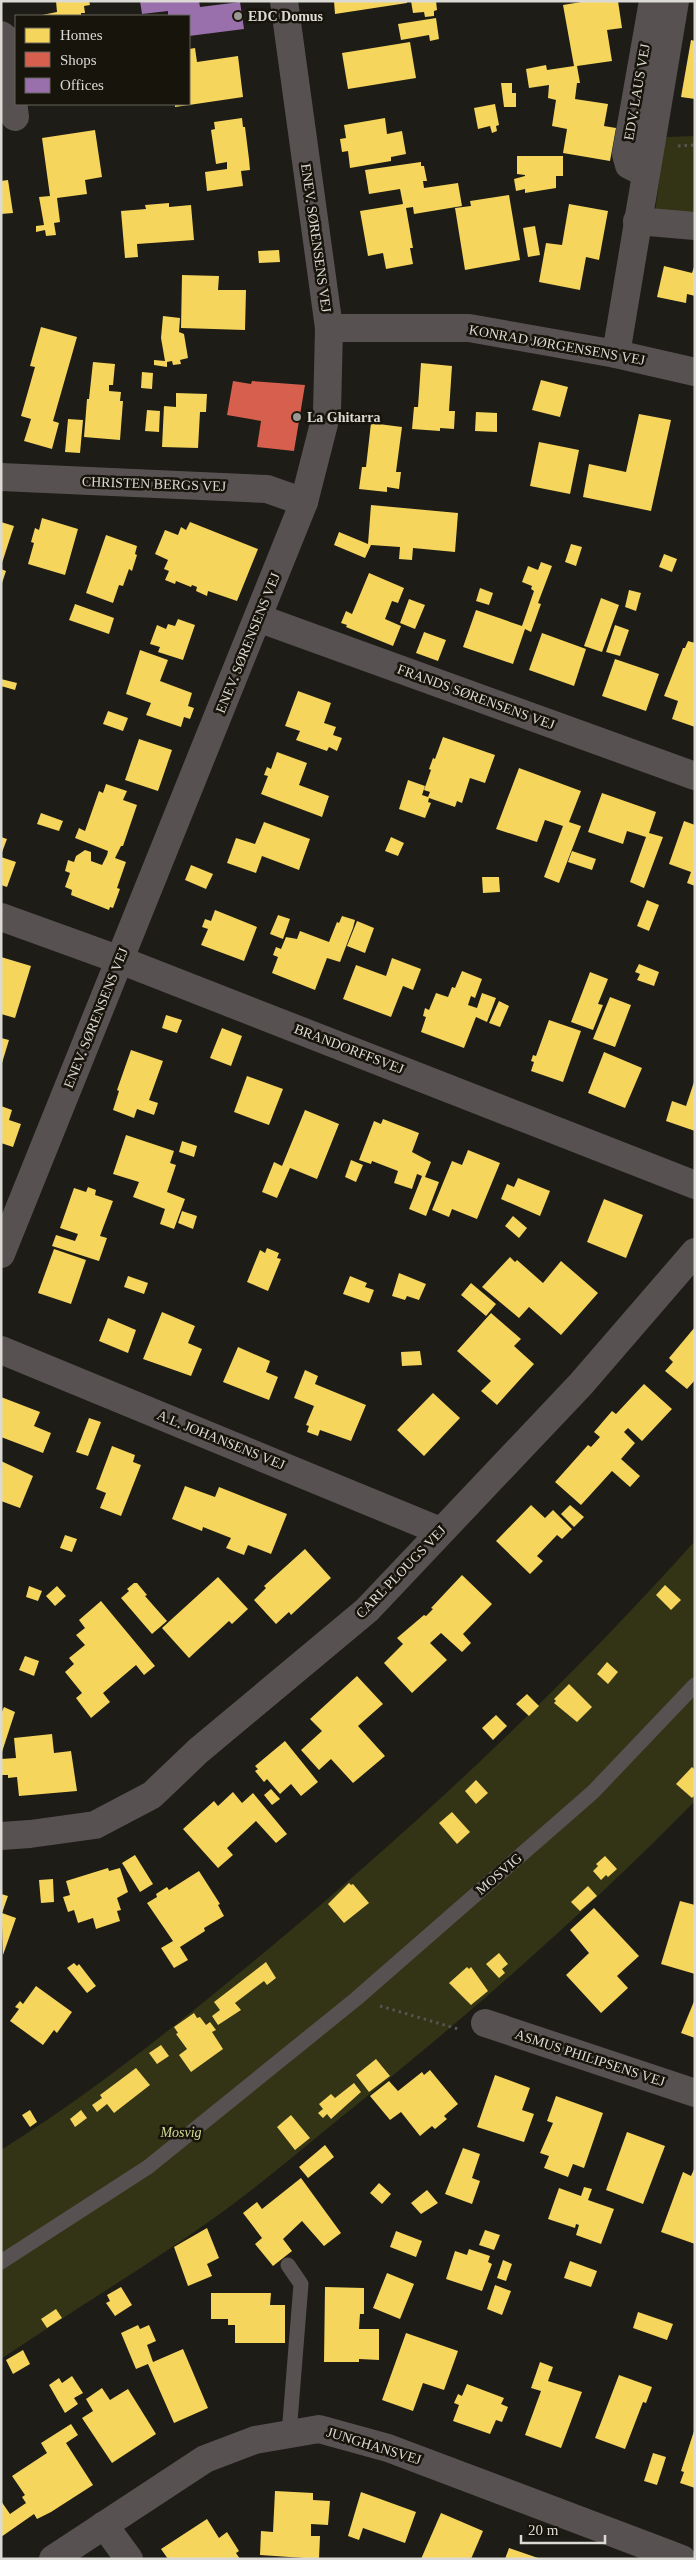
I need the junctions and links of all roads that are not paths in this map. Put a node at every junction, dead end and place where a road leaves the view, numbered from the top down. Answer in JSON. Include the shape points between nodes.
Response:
{"nodes":[{"id":1,"x":284,"y":1,"type":"edge"},
{"id":2,"x":653,"y":1,"type":"edge"},
{"id":3,"x":676,"y":1,"type":"edge"},
{"id":4,"x":695,"y":4,"type":"edge"},
{"id":5,"x":1,"y":35,"type":"edge"},
{"id":6,"x":15,"y":117,"type":"dead end"},
{"id":7,"x":646,"y":173,"type":"junction"},
{"id":8,"x":637,"y":221,"type":"junction"},
{"id":9,"x":695,"y":226,"type":"edge"},
{"id":10,"x":329,"y":328,"type":"junction"},
{"id":11,"x":616,"y":354,"type":"junction"},
{"id":12,"x":695,"y":372,"type":"edge"},
{"id":13,"x":1,"y":478,"type":"edge"},
{"id":14,"x":304,"y":502,"type":"junction"},
{"id":15,"x":258,"y":618,"type":"junction"},
{"id":16,"x":695,"y":776,"type":"edge"},
{"id":17,"x":1,"y":917,"type":"edge"},
{"id":18,"x":120,"y":960,"type":"junction"},
{"id":19,"x":695,"y":1185,"type":"edge"},
{"id":20,"x":695,"y":1252,"type":"edge"},
{"id":21,"x":1,"y":1254,"type":"edge"},
{"id":22,"x":1,"y":1350,"type":"edge"},
{"id":23,"x":440,"y":1531,"type":"junction"},
{"id":24,"x":695,"y":1685,"type":"edge"},
{"id":25,"x":1,"y":1836,"type":"edge"},
{"id":26,"x":485,"y":2023,"type":"road end"},
{"id":27,"x":695,"y":2093,"type":"edge"},
{"id":28,"x":1,"y":2262,"type":"edge"},
{"id":29,"x":288,"y":2265,"type":"dead end"},
{"id":30,"x":289,"y":2434,"type":"junction"},
{"id":31,"x":104,"y":2525,"type":"junction"},
{"id":32,"x":53,"y":2559,"type":"edge"},
{"id":33,"x":129,"y":2559,"type":"edge"},
{"id":34,"x":682,"y":2559,"type":"edge"}],
"edges":[{"from":1,"to":10,"type":"street","name":"ENEV. SØRENSENS VEJ"},
{"from":2,"to":7,"type":"street","name":"EDV. LAUS VEJ","via":[[626,154],[629,165]]},
{"from":3,"to":4,"type":"street","name":"EDV. LAUS VEJ"},
{"from":3,"to":7,"type":"street","name":"EDV. LAUS VEJ"},
{"from":5,"to":6,"type":"street","via":[[5,38]]},
{"from":7,"to":8,"type":"street","name":"EDV. LAUS VEJ"},
{"from":8,"to":9,"type":"street"},
{"from":8,"to":11,"type":"street","name":"EDV. LAUS VEJ"},
{"from":10,"to":11,"type":"street","name":"KONRAD JØRGENSENS VEJ","via":[[469,328]]},
{"from":10,"to":14,"type":"street","name":"ENEV. SØRENSENS VEJ","via":[[327,412]]},
{"from":11,"to":12,"type":"street","name":"KONRAD JØRGENSENS VEJ"},
{"from":13,"to":14,"type":"street","name":"CHRISTEN BERGS VEJ","via":[[267,489]]},
{"from":14,"to":15,"type":"street","name":"ENEV. SØRENSENS VEJ"},
{"from":15,"to":16,"type":"street","name":"FRANDS SØRENSENS VEJ"},
{"from":15,"to":18,"type":"street","name":"ENEV. SØRENSENS VEJ"},
{"from":17,"to":18,"type":"street","name":"BRANDORFFSVEJ"},
{"from":18,"to":19,"type":"street","name":"BRANDORFFSVEJ"},
{"from":18,"to":21,"type":"street","name":"ENEV. SØRENSENS VEJ"},
{"from":20,"to":23,"type":"street","name":"CARL PLOUGS VEJ","via":[[581,1384]]},
{"from":22,"to":23,"type":"street","name":"A.L. JOHANSENS VEJ"},
{"from":23,"to":25,"type":"street","name":"CARL PLOUGS VEJ","via":[[367,1610],[198,1751],[152,1795],[96,1825]]},
{"from":24,"to":28,"type":"lane","name":"MOSVIG","via":[[593,1792],[356,1999],[148,2167]]},
{"from":26,"to":27,"type":"street","name":"ASMUS PHILIPSENS VEJ"},
{"from":29,"to":30,"type":"lane","via":[[301,2284]]},
{"from":30,"to":31,"type":"street","name":"JUNGHANSVEJ","via":[[255,2440],[205,2459]]},
{"from":30,"to":34,"type":"street","name":"JUNGHANSVEJ","via":[[319,2429],[388,2448]]},
{"from":31,"to":32,"type":"street","name":"JUNGHANSVEJ"},
{"from":31,"to":33,"type":"street"}]}
